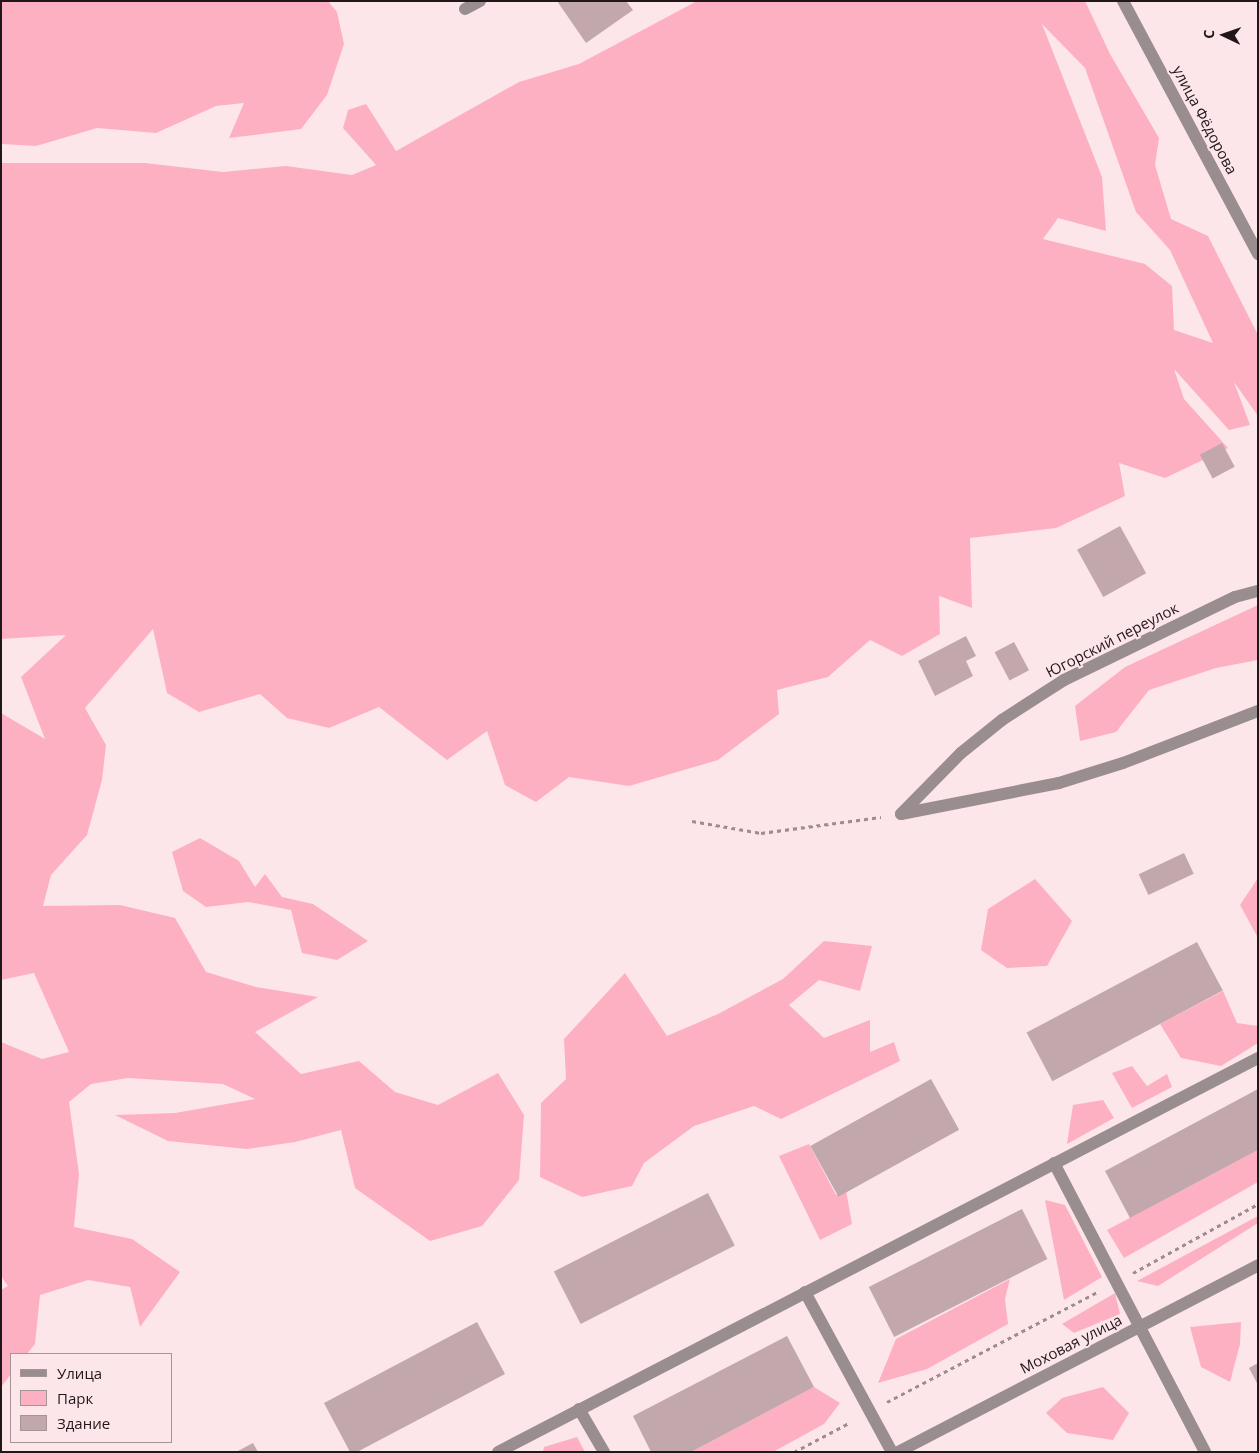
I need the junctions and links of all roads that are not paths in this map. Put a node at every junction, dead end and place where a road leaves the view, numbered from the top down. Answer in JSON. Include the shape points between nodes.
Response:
{"nodes":[{"id":1,"x":480,"y":1,"type":"edge"},
{"id":2,"x":1123,"y":1,"type":"edge"},
{"id":3,"x":465,"y":10,"type":"dead end"},
{"id":4,"x":1258,"y":254,"type":"edge"},
{"id":5,"x":1258,"y":591,"type":"edge"},
{"id":6,"x":1258,"y":711,"type":"edge"},
{"id":7,"x":1258,"y":1058,"type":"edge"},
{"id":8,"x":1054,"y":1163,"type":"junction"},
{"id":9,"x":1258,"y":1265,"type":"edge"},
{"id":10,"x":805,"y":1292,"type":"junction"},
{"id":11,"x":1142,"y":1326,"type":"junction"},
{"id":12,"x":579,"y":1409,"type":"junction"},
{"id":13,"x":498,"y":1452,"type":"edge"},
{"id":14,"x":604,"y":1452,"type":"edge"},
{"id":15,"x":892,"y":1452,"type":"edge"},
{"id":16,"x":898,"y":1452,"type":"edge"},
{"id":17,"x":1205,"y":1452,"type":"edge"}],
"edges":[{"from":1,"to":3,"type":"street"},
{"from":2,"to":4,"type":"street","name":"улица Фёдорова"},
{"from":5,"to":6,"type":"street","name":"Югорский переулок","via":[[1235,597],[1064,680],[1002,720],[960,753],[901,814],[1059,782],[1123,763]]},
{"from":7,"to":8,"type":"street"},
{"from":8,"to":10,"type":"street"},
{"from":8,"to":11,"type":"street"},
{"from":9,"to":11,"type":"street","name":"Моховая улица"},
{"from":10,"to":12,"type":"street"},
{"from":10,"to":15,"type":"street"},
{"from":11,"to":16,"type":"street","name":"Моховая улица"},
{"from":11,"to":17,"type":"street"},
{"from":12,"to":13,"type":"street"},
{"from":12,"to":14,"type":"street"}]}
